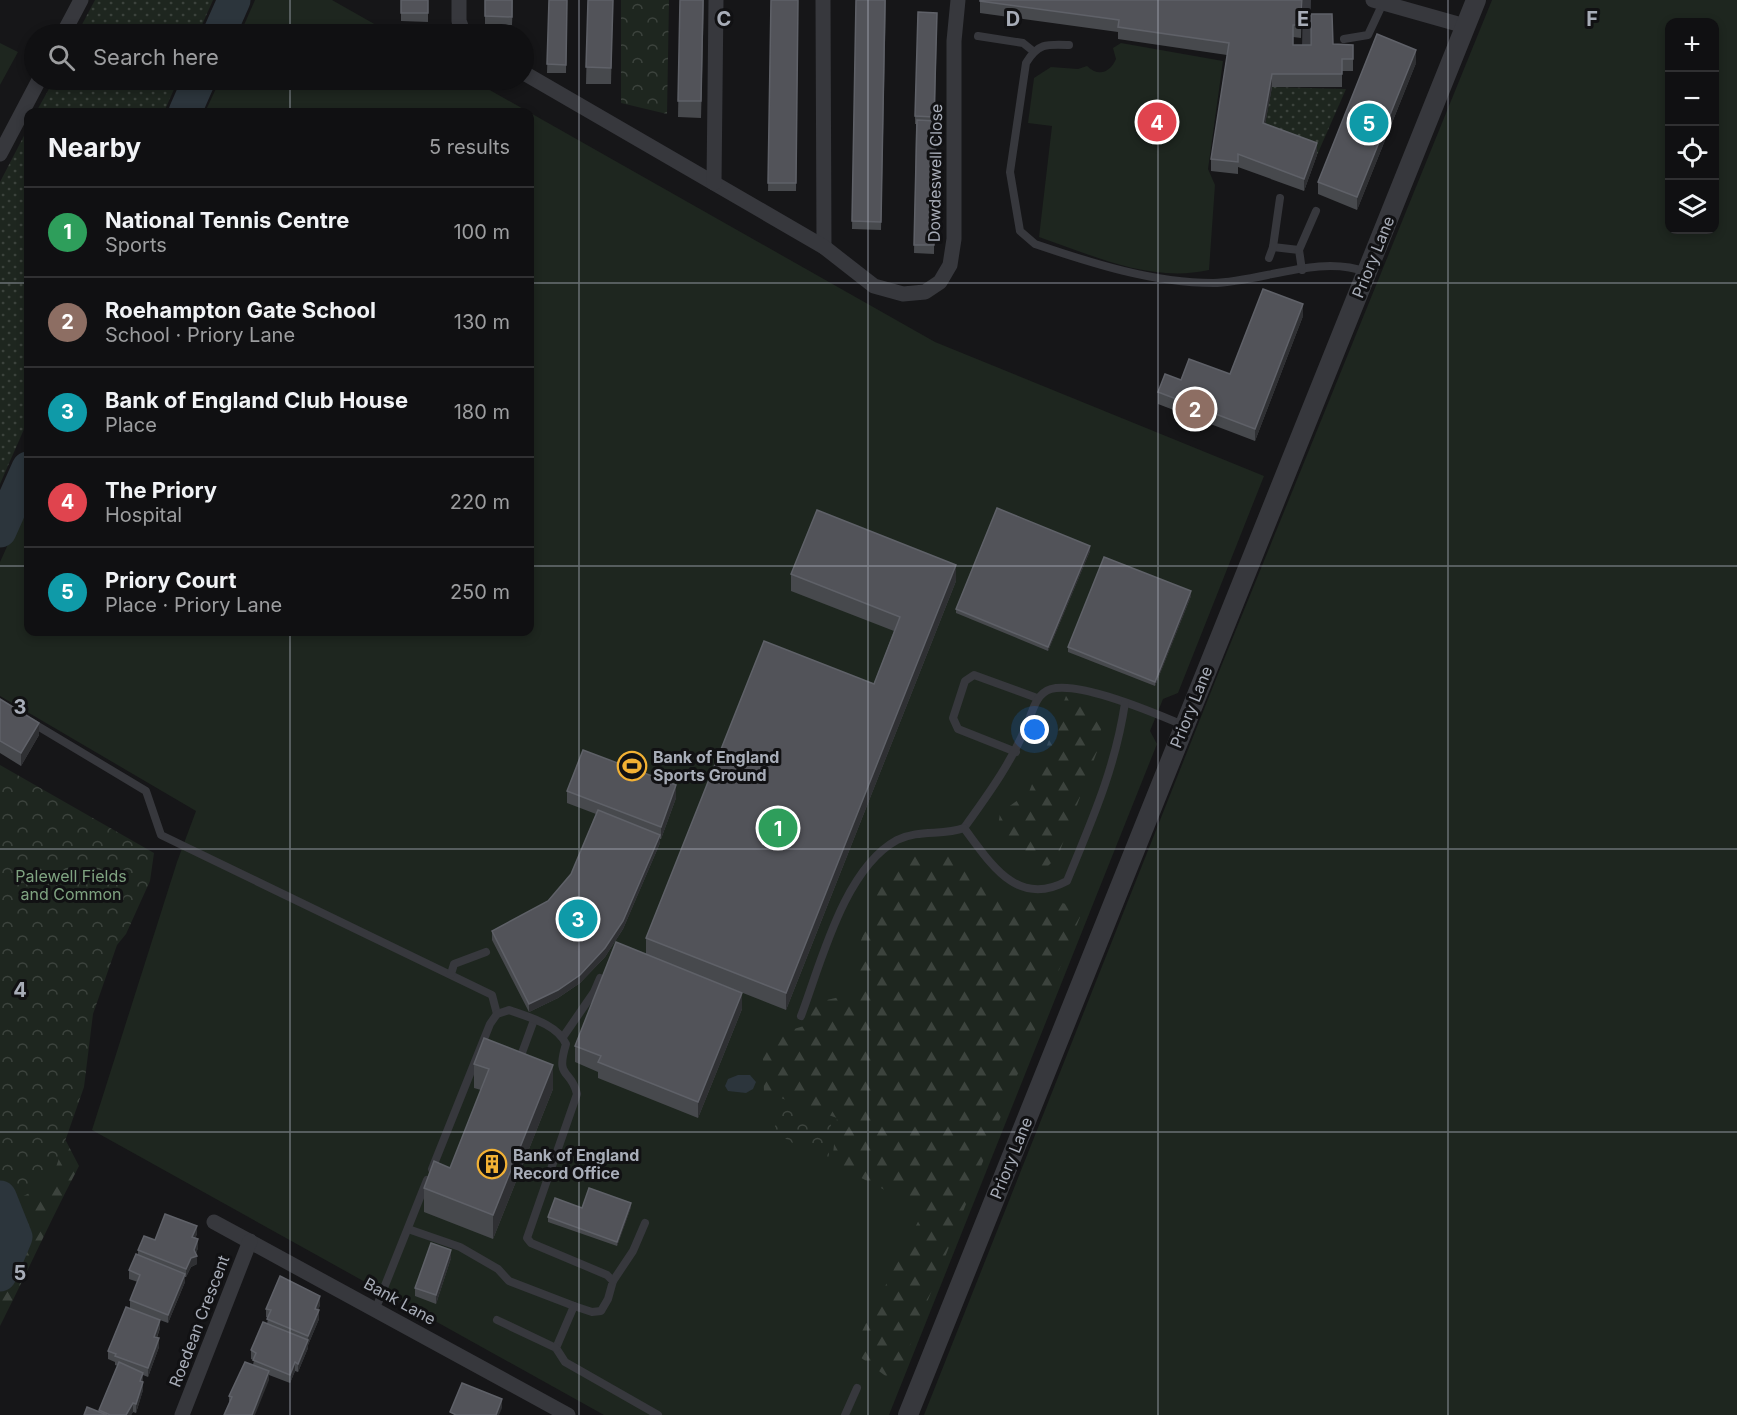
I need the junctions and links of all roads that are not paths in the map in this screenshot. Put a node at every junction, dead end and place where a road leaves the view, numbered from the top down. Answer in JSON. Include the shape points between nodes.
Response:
{"nodes":[{"id":1,"x":81,"y":0,"type":"edge"},
{"id":2,"x":459,"y":0,"type":"edge"},
{"id":3,"x":716,"y":0,"type":"edge"},
{"id":4,"x":823,"y":0,"type":"edge"},
{"id":5,"x":958,"y":0,"type":"edge"},
{"id":6,"x":1307,"y":0,"type":"edge"},
{"id":7,"x":1476,"y":0,"type":"edge"},
{"id":8,"x":1378,"y":1,"type":"edge"},
{"id":9,"x":68,"y":24,"type":"edge"},
{"id":10,"x":460,"y":24,"type":"edge"},
{"id":11,"x":1466,"y":26,"type":"junction"},
{"id":12,"x":978,"y":36,"type":"dead end"},
{"id":13,"x":1344,"y":39,"type":"dead end"},
{"id":14,"x":1069,"y":45,"type":"dead end"},
{"id":15,"x":1306,"y":48,"type":"edge"},
{"id":16,"x":1033,"y":51,"type":"junction"},
{"id":17,"x":534,"y":80,"type":"edge"},
{"id":18,"x":34,"y":90,"type":"edge"},
{"id":19,"x":24,"y":108,"type":"edge"},
{"id":20,"x":24,"y":108,"type":"edge"},
{"id":21,"x":0,"y":154,"type":"edge"},
{"id":22,"x":714,"y":183,"type":"junction"},
{"id":23,"x":1280,"y":198,"type":"dead end"},
{"id":24,"x":1316,"y":211,"type":"dead end"},
{"id":25,"x":824,"y":247,"type":"junction"},
{"id":26,"x":1273,"y":247,"type":"junction"},
{"id":27,"x":1299,"y":250,"type":"junction"},
{"id":28,"x":1269,"y":258,"type":"dead end"},
{"id":29,"x":1302,"y":270,"type":"junction"},
{"id":30,"x":1367,"y":272,"type":"junction"},
{"id":31,"x":1037,"y":698,"type":"junction"},
{"id":32,"x":1125,"y":703,"type":"junction"},
{"id":33,"x":20,"y":716,"type":"edge"},
{"id":34,"x":1184,"y":725,"type":"junction"},
{"id":35,"x":1016,"y":752,"type":"junction"},
{"id":36,"x":964,"y":828,"type":"junction"},
{"id":37,"x":486,"y":952,"type":"dead end"},
{"id":38,"x":451,"y":974,"type":"junction"},
{"id":39,"x":600,"y":978,"type":"edge"},
{"id":40,"x":497,"y":1014,"type":"junction"},
{"id":41,"x":801,"y":1016,"type":"dead end"},
{"id":42,"x":534,"y":1020,"type":"junction"},
{"id":43,"x":563,"y":1037,"type":"junction"},
{"id":44,"x":518,"y":1064,"type":"edge"},
{"id":45,"x":214,"y":1222,"type":"dead end"},
{"id":46,"x":645,"y":1223,"type":"dead end"},
{"id":47,"x":408,"y":1229,"type":"junction"},
{"id":48,"x":250,"y":1241,"type":"junction"},
{"id":49,"x":613,"y":1281,"type":"junction"},
{"id":50,"x":574,"y":1306,"type":"junction"},
{"id":51,"x":376,"y":1308,"type":"junction"},
{"id":52,"x":497,"y":1320,"type":"dead end"},
{"id":53,"x":556,"y":1348,"type":"junction"},
{"id":54,"x":857,"y":1388,"type":"dead end"},
{"id":55,"x":547,"y":1410,"type":"edge"},
{"id":56,"x":182,"y":1415,"type":"edge"},
{"id":57,"x":568,"y":1415,"type":"edge"},
{"id":58,"x":658,"y":1415,"type":"edge"},
{"id":59,"x":845,"y":1415,"type":"edge"},
{"id":60,"x":908,"y":1415,"type":"edge"}],
"edges":[{"from":1,"to":9,"type":"street"},
{"from":2,"to":10,"type":"street"},
{"from":3,"to":22,"type":"street"},
{"from":4,"to":25,"type":"street"},
{"from":5,"to":25,"type":"street","name":"Dowdeswell Close","via":[[954,41],[954,238],[950,265],[940,282],[925,292],[903,294],[874,286]]},
{"from":6,"to":15,"type":"lane"},
{"from":7,"to":11,"type":"street","name":"Priory Lane"},
{"from":8,"to":11,"type":"street"},
{"from":8,"to":13,"type":"lane","via":[[1368,35]]},
{"from":11,"to":30,"type":"street","name":"Priory Lane"},
{"from":12,"to":16,"type":"lane","via":[[1023,43]]},
{"from":14,"to":16,"type":"lane","via":[[1047,44]]},
{"from":16,"to":29,"type":"lane","via":[[1026,63],[1010,172],[1020,231],[1035,244],[1159,279],[1191,283]]},
{"from":17,"to":22,"type":"street","name":"Dowdeswell Close"},
{"from":18,"to":20,"type":"street"},
{"from":19,"to":21,"type":"street"},
{"from":22,"to":25,"type":"street","name":"Dowdeswell Close"},
{"from":23,"to":26,"type":"lane"},
{"from":24,"to":27,"type":"lane"},
{"from":26,"to":27,"type":"lane"},
{"from":26,"to":28,"type":"lane"},
{"from":27,"to":29,"type":"lane"},
{"from":29,"to":30,"type":"lane","via":[[1342,265]]},
{"from":30,"to":34,"type":"street","name":"Priory Lane"},
{"from":31,"to":32,"type":"lane","via":[[1051,689],[1070,689]]},
{"from":31,"to":35,"type":"lane"},
{"from":31,"to":35,"type":"lane","via":[[974,675],[965,681],[952,718],[958,729]]},
{"from":32,"to":34,"type":"lane"},
{"from":32,"to":36,"type":"lane","via":[[1107,785],[1066,881],[1053,889],[1029,890],[1008,882]]},
{"from":33,"to":38,"type":"lane","via":[[146,791],[161,835]]},
{"from":34,"to":60,"type":"street","name":"Priory Lane"},
{"from":35,"to":36,"type":"lane"},
{"from":36,"to":41,"type":"lane","via":[[951,833],[924,832],[896,841],[861,874],[844,904]]},
{"from":37,"to":38,"type":"lane","via":[[454,964]]},
{"from":38,"to":40,"type":"lane","via":[[492,995]]},
{"from":39,"to":43,"type":"lane"},
{"from":40,"to":42,"type":"lane","via":[[509,1010]]},
{"from":40,"to":47,"type":"lane"},
{"from":42,"to":43,"type":"lane"},
{"from":42,"to":44,"type":"lane"},
{"from":43,"to":49,"type":"lane","via":[[566,1044],[561,1070],[577,1094],[526,1238]]},
{"from":45,"to":48,"type":"street","name":"Bank Lane"},
{"from":46,"to":49,"type":"lane","via":[[633,1251]]},
{"from":47,"to":50,"type":"lane","via":[[460,1247],[498,1269],[509,1281]]},
{"from":47,"to":51,"type":"lane"},
{"from":48,"to":51,"type":"street","name":"Bank Lane"},
{"from":48,"to":56,"type":"street","name":"Roedean Crescent"},
{"from":49,"to":50,"type":"lane","via":[[601,1311]]},
{"from":50,"to":53,"type":"lane"},
{"from":51,"to":55,"type":"street","name":"Bank Lane"},
{"from":52,"to":53,"type":"lane"},
{"from":53,"to":58,"type":"lane","via":[[565,1362]]},
{"from":54,"to":59,"type":"lane"},
{"from":55,"to":57,"type":"street","name":"Bank Lane"}]}
